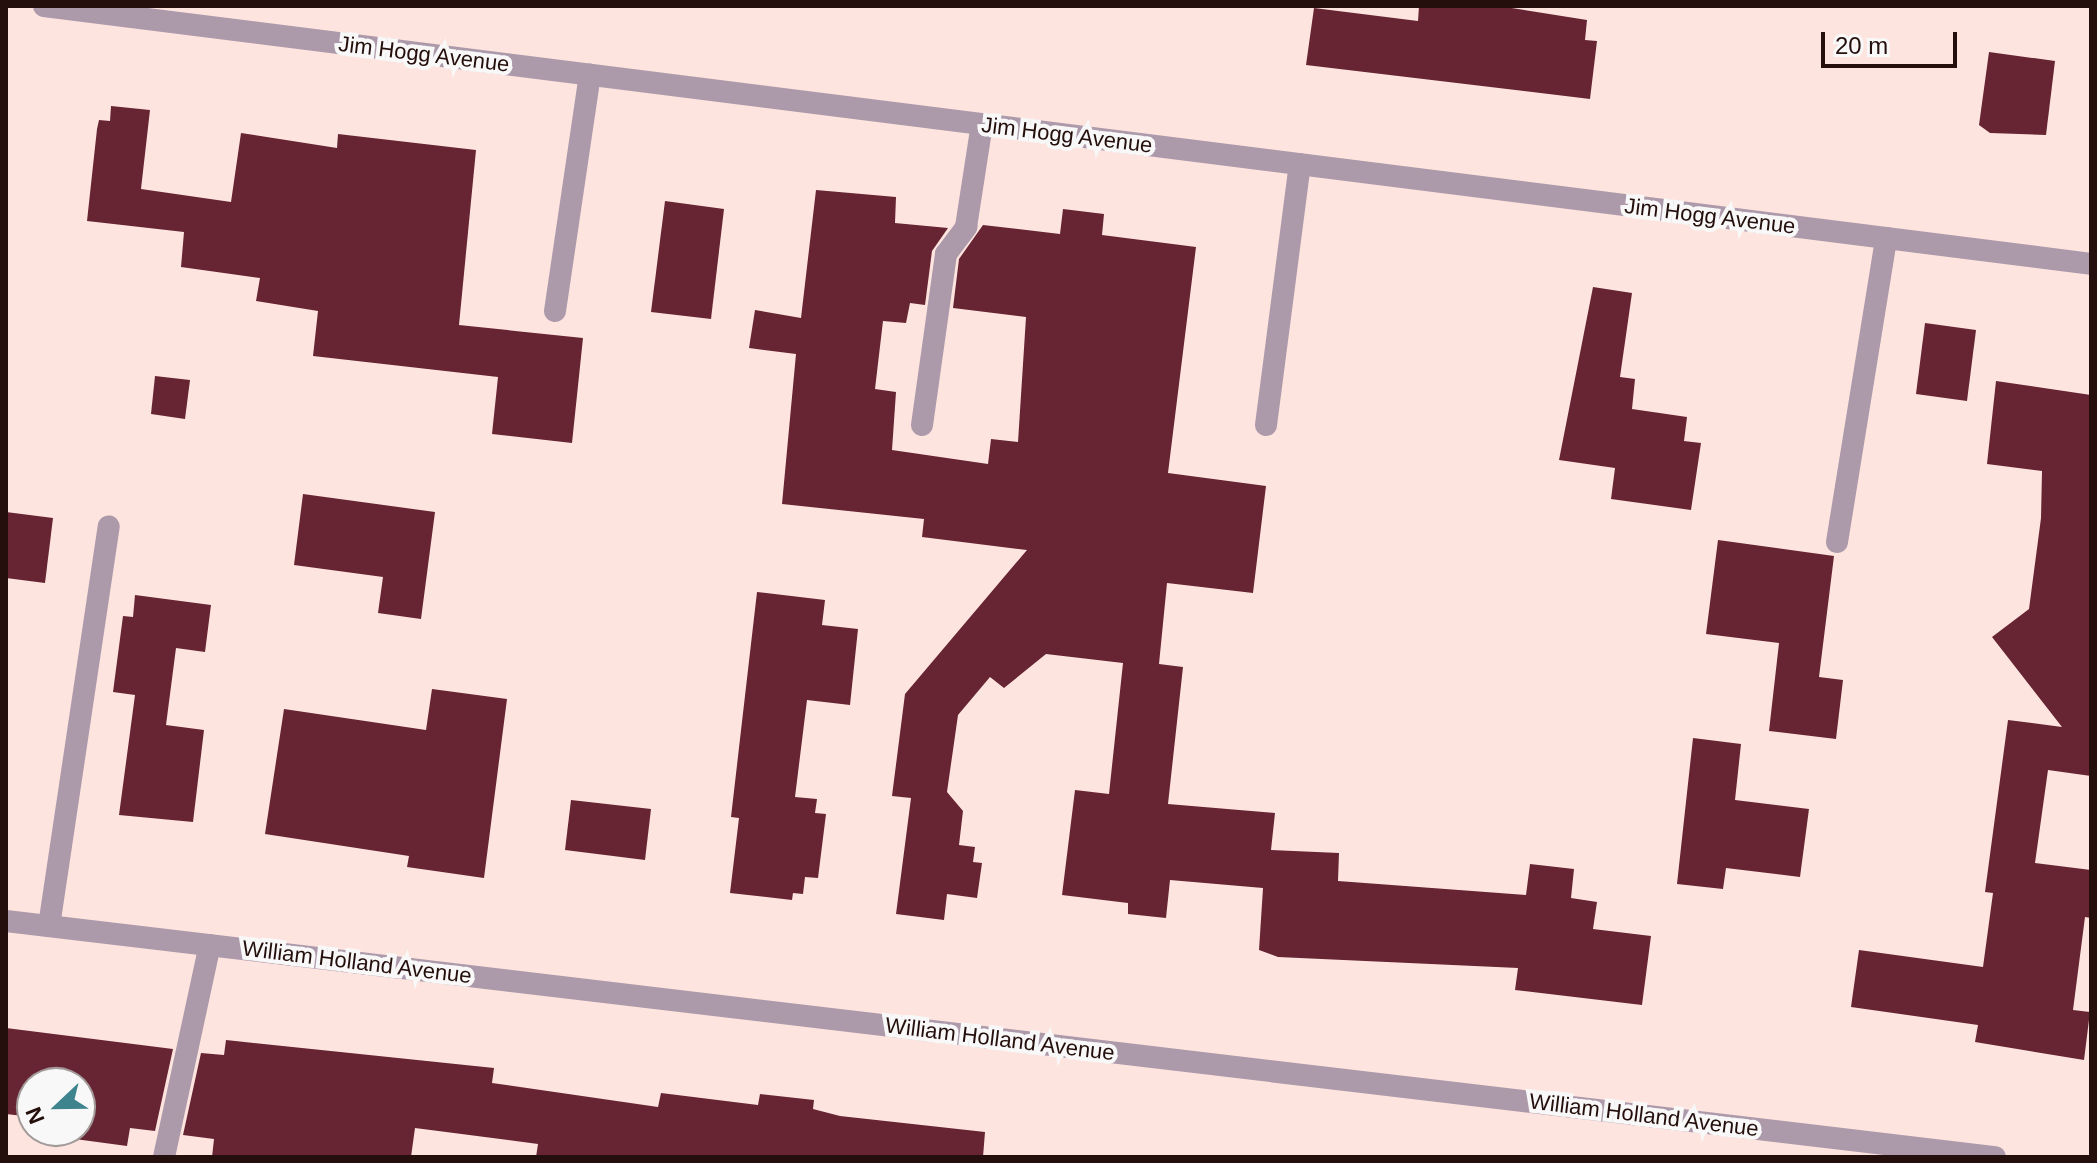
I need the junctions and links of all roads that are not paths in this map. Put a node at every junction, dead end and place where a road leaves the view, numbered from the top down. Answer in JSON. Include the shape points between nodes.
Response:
{"nodes":[{"id":1,"x":44,"y":6,"type":"edge"},
{"id":2,"x":590,"y":75,"type":"junction"},
{"id":3,"x":982,"y":124,"type":"junction"},
{"id":4,"x":1300,"y":164,"type":"junction"},
{"id":5,"x":1886,"y":238,"type":"junction"},
{"id":6,"x":2091,"y":264,"type":"edge"},
{"id":7,"x":555,"y":311,"type":"dead end"},
{"id":8,"x":922,"y":425,"type":"dead end"},
{"id":9,"x":1266,"y":425,"type":"dead end"},
{"id":10,"x":109,"y":526,"type":"dead end"},
{"id":11,"x":1837,"y":542,"type":"dead end"},
{"id":12,"x":6,"y":921,"type":"edge"},
{"id":13,"x":49,"y":926,"type":"junction"},
{"id":14,"x":210,"y":945,"type":"junction"},
{"id":15,"x":164,"y":1157,"type":"edge"},
{"id":16,"x":1995,"y":1157,"type":"edge"}],
"edges":[{"from":1,"to":2,"type":"street","name":"Jim Hogg Avenue"},
{"from":2,"to":3,"type":"street","name":"Jim Hogg Avenue"},
{"from":2,"to":7,"type":"street"},
{"from":3,"to":4,"type":"street","name":"Jim Hogg Avenue"},
{"from":3,"to":8,"type":"street","via":[[966,227],[946,254]]},
{"from":4,"to":5,"type":"street","name":"Jim Hogg Avenue"},
{"from":4,"to":9,"type":"street"},
{"from":5,"to":6,"type":"street","name":"Jim Hogg Avenue"},
{"from":5,"to":11,"type":"street"},
{"from":10,"to":13,"type":"street"},
{"from":12,"to":13,"type":"street","name":"William Holland Avenue"},
{"from":13,"to":14,"type":"street","name":"William Holland Avenue"},
{"from":14,"to":15,"type":"street"},
{"from":14,"to":16,"type":"street","name":"William Holland Avenue"}]}
